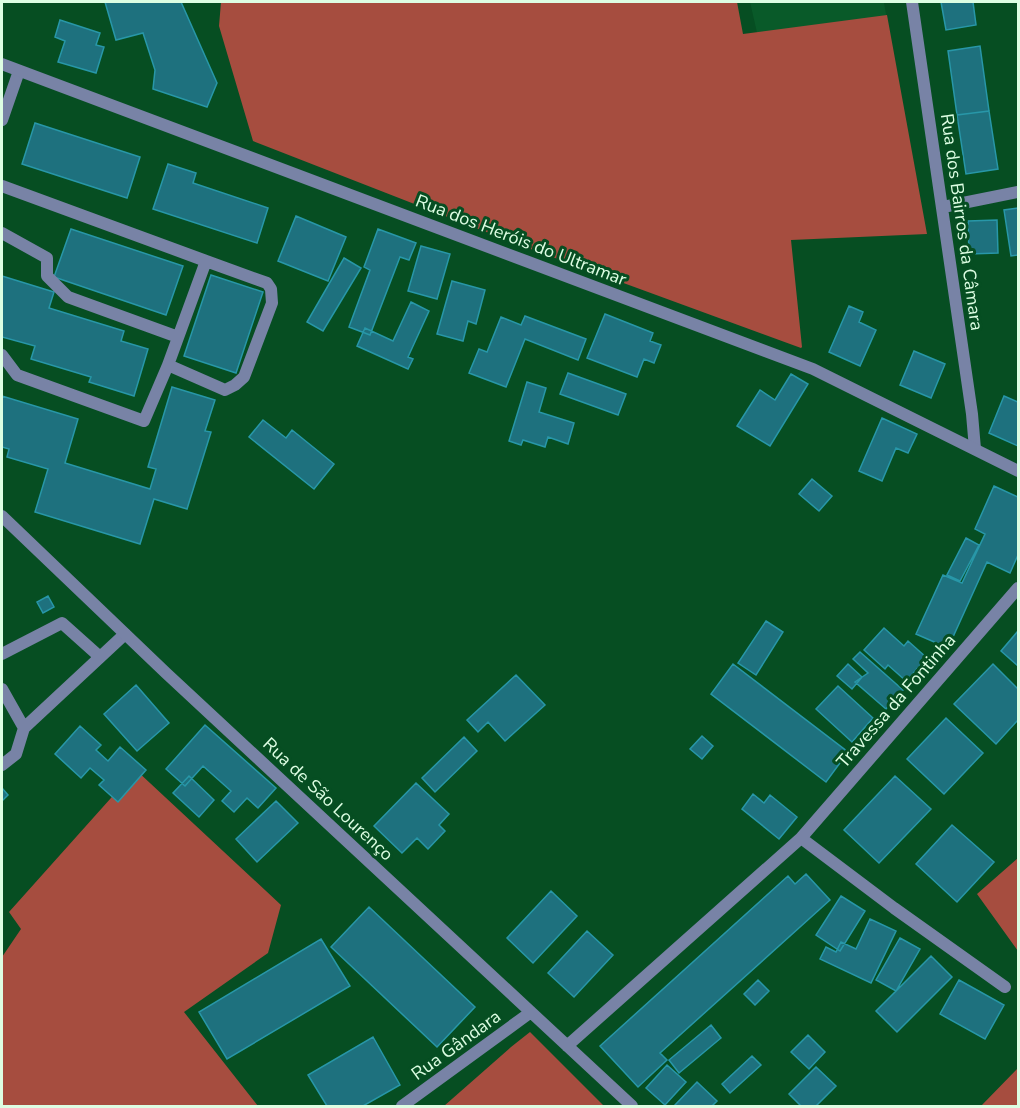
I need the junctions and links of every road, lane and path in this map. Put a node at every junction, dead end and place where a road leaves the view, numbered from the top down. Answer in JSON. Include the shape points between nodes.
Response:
{"nodes":[{"id":1,"x":912,"y":2,"type":"edge"},
{"id":2,"x":2,"y":64,"type":"edge"},
{"id":3,"x":18,"y":71,"type":"junction"},
{"id":4,"x":2,"y":120,"type":"edge"},
{"id":5,"x":2,"y":188,"type":"edge"},
{"id":6,"x":1018,"y":192,"type":"edge"},
{"id":7,"x":943,"y":207,"type":"junction"},
{"id":8,"x":2,"y":233,"type":"edge"},
{"id":9,"x":206,"y":261,"type":"junction"},
{"id":10,"x":178,"y":337,"type":"junction"},
{"id":11,"x":2,"y":355,"type":"edge"},
{"id":12,"x":168,"y":365,"type":"junction"},
{"id":13,"x":975,"y":449,"type":"junction"},
{"id":14,"x":1018,"y":471,"type":"edge"},
{"id":15,"x":2,"y":516,"type":"edge"},
{"id":16,"x":1018,"y":588,"type":"edge"},
{"id":17,"x":124,"y":634,"type":"junction"},
{"id":18,"x":2,"y":654,"type":"edge"},
{"id":19,"x":100,"y":657,"type":"junction"},
{"id":20,"x":2,"y":689,"type":"edge"},
{"id":21,"x":24,"y":728,"type":"junction"},
{"id":22,"x":2,"y":765,"type":"edge"},
{"id":23,"x":801,"y":838,"type":"junction"},
{"id":24,"x":1005,"y":987,"type":"dead end"},
{"id":25,"x":531,"y":1012,"type":"junction"},
{"id":26,"x":567,"y":1046,"type":"junction"},
{"id":27,"x":402,"y":1107,"type":"edge"},
{"id":28,"x":632,"y":1107,"type":"edge"}],
"edges":[{"from":1,"to":7,"type":"street","name":"Rua dos Bairros da Câmara"},
{"from":2,"to":3,"type":"street","name":"Rua dos Heróis do Ultramar"},
{"from":3,"to":4,"type":"street"},
{"from":3,"to":13,"type":"street","name":"Rua dos Heróis do Ultramar","via":[[813,369]]},
{"from":5,"to":9,"type":"street"},
{"from":6,"to":7,"type":"street"},
{"from":7,"to":13,"type":"street","name":"Rua dos Bairros da Câmara"},
{"from":8,"to":10,"type":"street","via":[[47,258],[47,276],[69,297]]},
{"from":9,"to":10,"type":"street"},
{"from":9,"to":12,"type":"street","via":[[267,283],[272,289],[272,303],[244,377],[235,385],[225,390]]},
{"from":10,"to":12,"type":"street"},
{"from":11,"to":12,"type":"street","via":[[17,375],[144,421]]},
{"from":13,"to":14,"type":"street","name":"Rua dos Heróis do Ultramar"},
{"from":15,"to":17,"type":"street","name":"Rua de São Lourenço"},
{"from":16,"to":23,"type":"street","name":"Travessa da Fontinha"},
{"from":17,"to":19,"type":"street"},
{"from":17,"to":25,"type":"street","name":"Rua de São Lourenço"},
{"from":18,"to":19,"type":"street","via":[[62,623]]},
{"from":19,"to":21,"type":"street"},
{"from":20,"to":21,"type":"street"},
{"from":21,"to":22,"type":"street","via":[[16,754]]},
{"from":23,"to":24,"type":"street"},
{"from":23,"to":26,"type":"street","name":"Travessa da Fontinha"},
{"from":25,"to":26,"type":"street","name":"Rua de São Lourenço"},
{"from":25,"to":27,"type":"street","name":"Rua Gândara"},
{"from":26,"to":28,"type":"street","name":"Rua de São Lourenço"}]}
